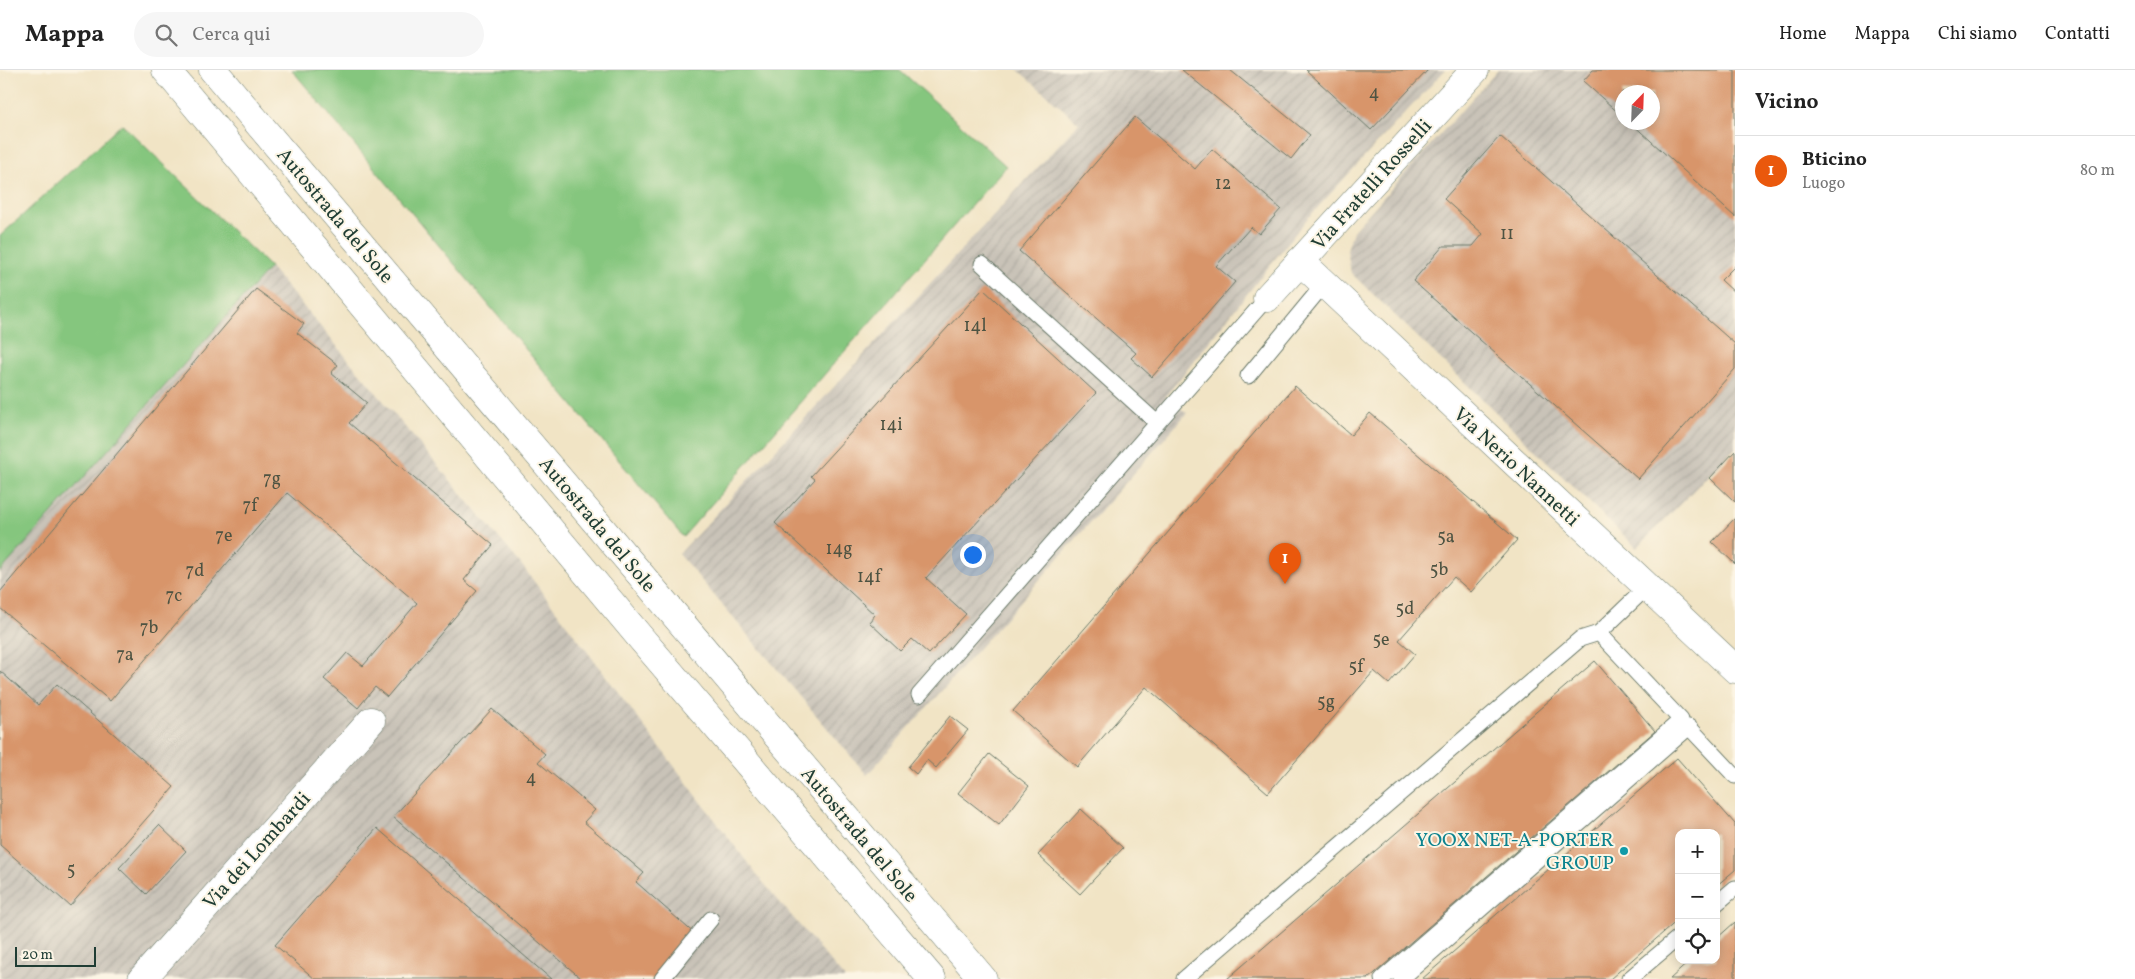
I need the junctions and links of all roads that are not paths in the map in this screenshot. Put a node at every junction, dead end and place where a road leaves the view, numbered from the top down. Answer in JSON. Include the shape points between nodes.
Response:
{"nodes":[{"id":1,"x":166,"y":70,"type":"edge"},
{"id":2,"x":213,"y":70,"type":"edge"},
{"id":3,"x":1474,"y":70,"type":"edge"},
{"id":4,"x":1300,"y":261,"type":"junction"},
{"id":5,"x":982,"y":264,"type":"dead end"},
{"id":6,"x":1324,"y":284,"type":"junction"},
{"id":7,"x":1267,"y":298,"type":"joint"},
{"id":8,"x":1248,"y":376,"type":"dead end"},
{"id":9,"x":1158,"y":423,"type":"junction"},
{"id":10,"x":1647,"y":587,"type":"junction"},
{"id":11,"x":1598,"y":633,"type":"junction"},
{"id":12,"x":1735,"y":669,"type":"edge"},
{"id":13,"x":919,"y":695,"type":"dead end"},
{"id":14,"x":371,"y":721,"type":"dead end"},
{"id":15,"x":1735,"y":776,"type":"edge"},
{"id":16,"x":1735,"y":888,"type":"edge"},
{"id":17,"x":1720,"y":901,"type":"edge"},
{"id":18,"x":711,"y":919,"type":"dead end"},
{"id":19,"x":1675,"y":939,"type":"edge"},
{"id":20,"x":142,"y":979,"type":"edge"},
{"id":21,"x":662,"y":979,"type":"edge"},
{"id":22,"x":932,"y":979,"type":"edge"},
{"id":23,"x":983,"y":979,"type":"edge"},
{"id":24,"x":1184,"y":979,"type":"edge"},
{"id":25,"x":1382,"y":979,"type":"edge"},
{"id":26,"x":1402,"y":979,"type":"edge"},
{"id":27,"x":1629,"y":979,"type":"edge"}],
"edges":[{"from":1,"to":22,"type":"main road","name":"Autostrada del Sole"},
{"from":2,"to":23,"type":"main road","name":"Autostrada del Sole"},
{"from":3,"to":4,"type":"main road","name":"Via Fratelli Rosselli"},
{"from":4,"to":6,"type":"main road","name":"Via Nerio Nannetti"},
{"from":4,"to":7,"type":"main road","name":"Via Fratelli Rosselli"},
{"from":5,"to":9,"type":"lane"},
{"from":6,"to":8,"type":"lane"},
{"from":6,"to":10,"type":"main road","name":"Via Nerio Nannetti"},
{"from":7,"to":9,"type":"lane"},
{"from":9,"to":13,"type":"lane"},
{"from":10,"to":11,"type":"lane"},
{"from":10,"to":12,"type":"main road","name":"Via Nerio Nannetti"},
{"from":11,"to":24,"type":"lane","via":[[1580,639]]},
{"from":11,"to":25,"type":"lane","via":[[1681,720]]},
{"from":14,"to":20,"type":"main road","name":"Via dei Lombardi"},
{"from":15,"to":26,"type":"lane","via":[[1689,727]]},
{"from":16,"to":17,"type":"lane"},
{"from":18,"to":21,"type":"lane"},
{"from":19,"to":27,"type":"lane"}]}
